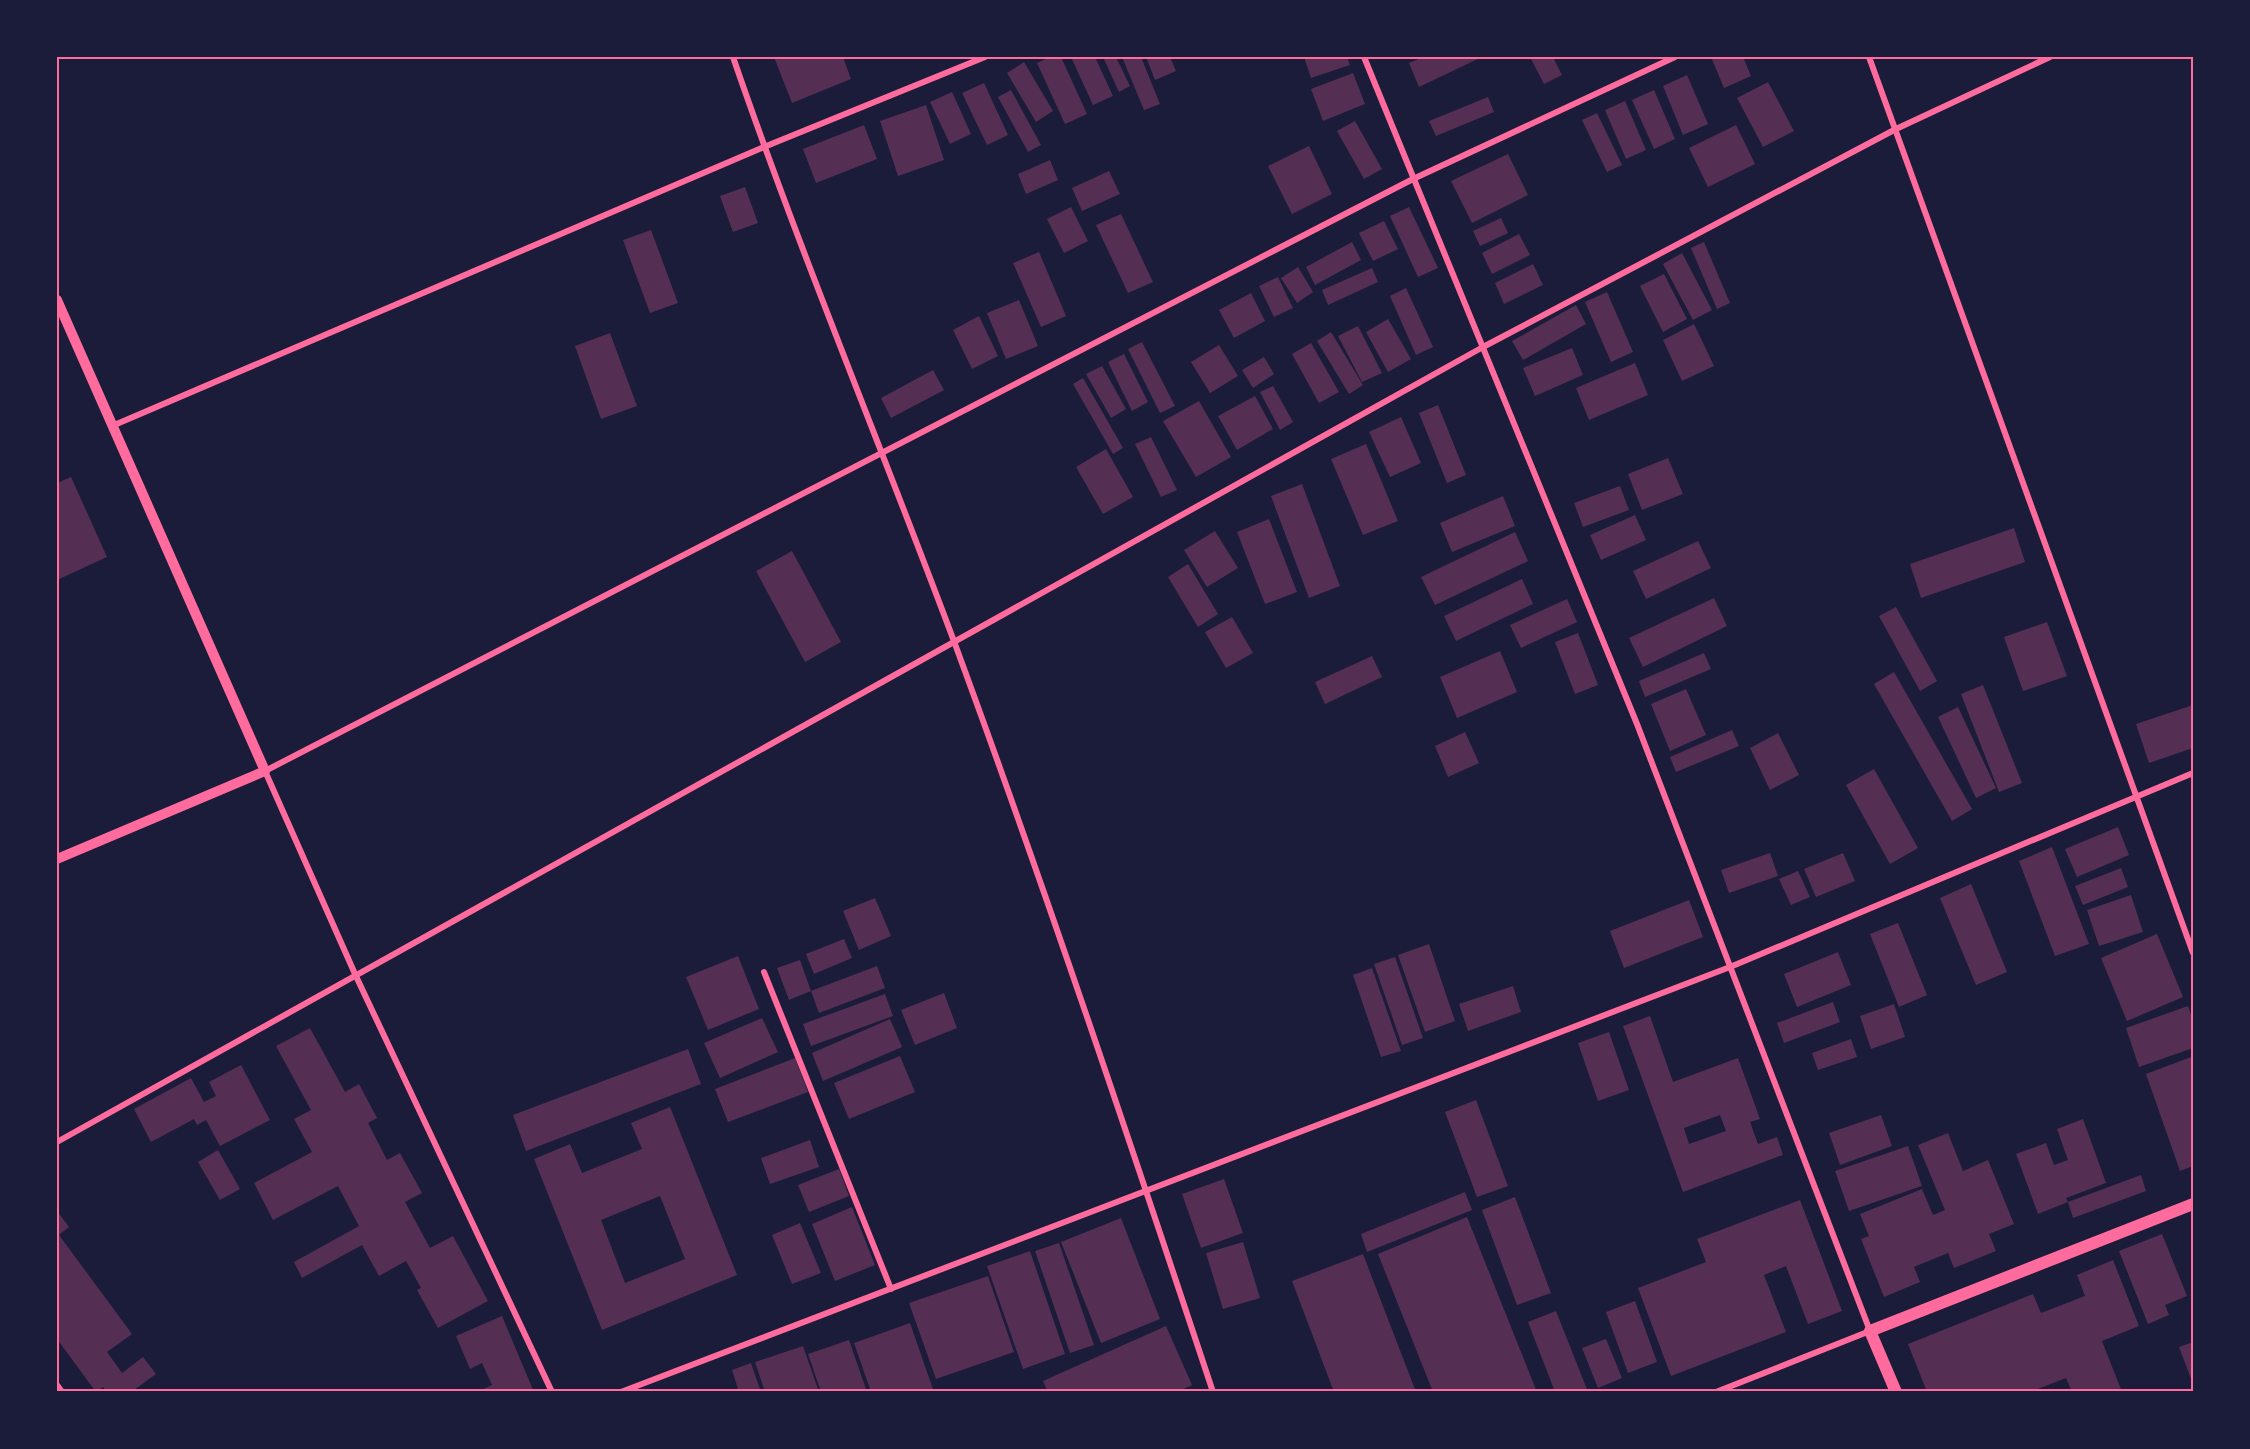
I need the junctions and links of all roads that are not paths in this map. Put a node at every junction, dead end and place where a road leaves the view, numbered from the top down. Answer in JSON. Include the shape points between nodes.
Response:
{"nodes":[{"id":1,"x":733,"y":57,"type":"edge"},
{"id":2,"x":985,"y":57,"type":"edge"},
{"id":3,"x":1364,"y":57,"type":"edge"},
{"id":4,"x":1676,"y":57,"type":"edge"},
{"id":5,"x":1869,"y":57,"type":"edge"},
{"id":6,"x":2050,"y":57,"type":"edge"},
{"id":7,"x":1896,"y":129,"type":"junction"},
{"id":8,"x":764,"y":147,"type":"junction"},
{"id":9,"x":1413,"y":179,"type":"junction"},
{"id":10,"x":57,"y":300,"type":"edge"},
{"id":11,"x":1483,"y":347,"type":"junction"},
{"id":12,"x":112,"y":426,"type":"junction"},
{"id":13,"x":880,"y":453,"type":"junction"},
{"id":14,"x":954,"y":643,"type":"junction"},
{"id":15,"x":265,"y":771,"type":"junction"},
{"id":16,"x":2193,"y":773,"type":"edge"},
{"id":17,"x":2138,"y":795,"type":"junction"},
{"id":18,"x":57,"y":859,"type":"edge"},
{"id":19,"x":2193,"y":953,"type":"edge"},
{"id":20,"x":1730,"y":967,"type":"junction"},
{"id":21,"x":764,"y":972,"type":"dead end"},
{"id":22,"x":355,"y":975,"type":"junction"},
{"id":23,"x":57,"y":1142,"type":"edge"},
{"id":24,"x":1146,"y":1191,"type":"junction"},
{"id":25,"x":2193,"y":1203,"type":"edge"},
{"id":26,"x":891,"y":1289,"type":"junction"},
{"id":27,"x":1870,"y":1331,"type":"junction"},
{"id":28,"x":57,"y":1385,"type":"edge"},
{"id":29,"x":62,"y":1392,"type":"edge"},
{"id":30,"x":552,"y":1392,"type":"edge"},
{"id":31,"x":621,"y":1392,"type":"edge"},
{"id":32,"x":1214,"y":1392,"type":"edge"},
{"id":33,"x":1716,"y":1392,"type":"edge"},
{"id":34,"x":1896,"y":1392,"type":"edge"}],
"edges":[{"from":1,"to":8,"type":"street"},
{"from":2,"to":8,"type":"street"},
{"from":3,"to":9,"type":"street"},
{"from":4,"to":9,"type":"street"},
{"from":5,"to":7,"type":"street"},
{"from":6,"to":7,"type":"street"},
{"from":7,"to":11,"type":"street"},
{"from":7,"to":17,"type":"street"},
{"from":8,"to":12,"type":"street"},
{"from":8,"to":13,"type":"street"},
{"from":9,"to":11,"type":"street"},
{"from":9,"to":13,"type":"street"},
{"from":10,"to":12,"type":"street"},
{"from":11,"to":14,"type":"street"},
{"from":11,"to":20,"type":"street","via":[[1637,724]]},
{"from":12,"to":15,"type":"street"},
{"from":13,"to":14,"type":"street"},
{"from":13,"to":15,"type":"street"},
{"from":14,"to":22,"type":"street"},
{"from":14,"to":24,"type":"street"},
{"from":15,"to":18,"type":"street"},
{"from":15,"to":22,"type":"street"},
{"from":16,"to":17,"type":"street"},
{"from":17,"to":19,"type":"street"},
{"from":17,"to":20,"type":"street"},
{"from":20,"to":24,"type":"street"},
{"from":20,"to":27,"type":"street"},
{"from":21,"to":26,"type":"street"},
{"from":22,"to":23,"type":"street"},
{"from":22,"to":30,"type":"street"},
{"from":24,"to":26,"type":"street"},
{"from":24,"to":32,"type":"street"},
{"from":25,"to":27,"type":"main road"},
{"from":26,"to":31,"type":"street"},
{"from":27,"to":33,"type":"street"},
{"from":27,"to":34,"type":"main road"},
{"from":28,"to":29,"type":"street"}]}
